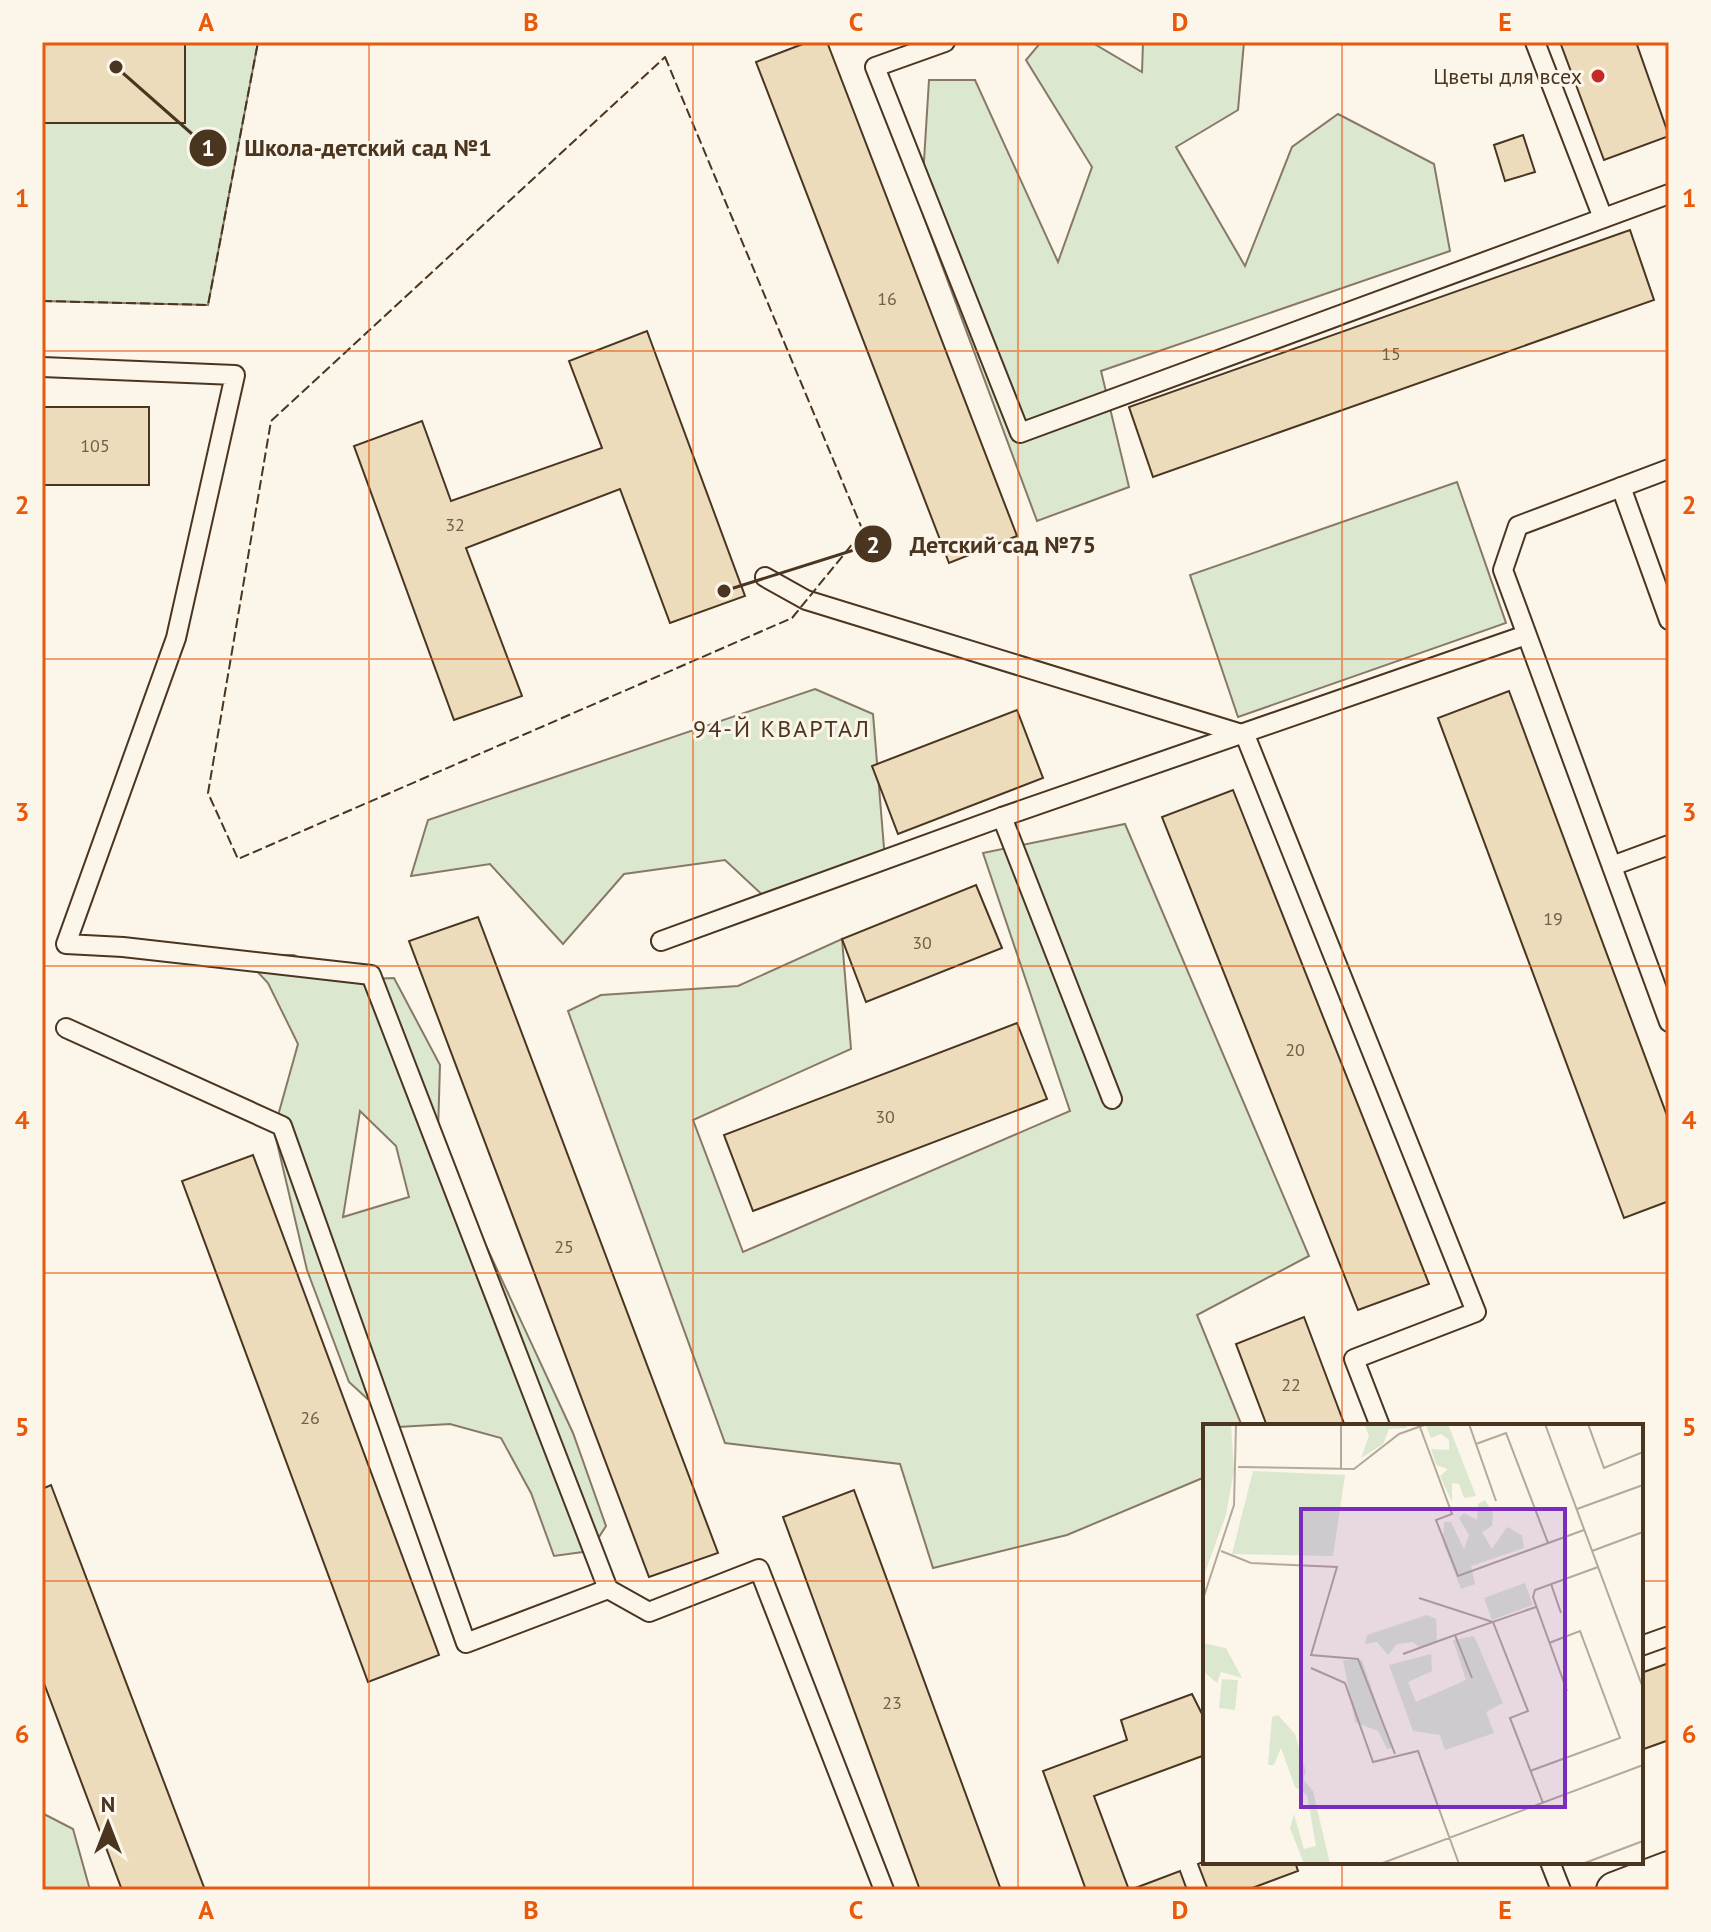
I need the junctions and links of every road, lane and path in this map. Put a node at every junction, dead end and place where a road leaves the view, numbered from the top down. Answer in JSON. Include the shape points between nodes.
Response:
{"nodes":[{"id":1,"x":945,"y":42,"type":"edge"},
{"id":2,"x":1535,"y":42,"type":"edge"},
{"id":3,"x":1669,"y":194,"type":"edge"},
{"id":4,"x":1603,"y":218,"type":"junction"},
{"id":5,"x":42,"y":367,"type":"edge"},
{"id":6,"x":1669,"y":469,"type":"edge"},
{"id":7,"x":1621,"y":487,"type":"junction"},
{"id":8,"x":765,"y":577,"type":"dead end"},
{"id":9,"x":1669,"y":620,"type":"edge"},
{"id":10,"x":1526,"y":635,"type":"junction"},
{"id":11,"x":1245,"y":735,"type":"junction"},
{"id":12,"x":1002,"y":817,"type":"junction"},
{"id":13,"x":1669,"y":845,"type":"edge"},
{"id":14,"x":1612,"y":866,"type":"junction"},
{"id":15,"x":661,"y":941,"type":"dead end"},
{"id":16,"x":1669,"y":1022,"type":"edge"},
{"id":17,"x":66,"y":1028,"type":"dead end"},
{"id":18,"x":1112,"y":1099,"type":"dead end"},
{"id":19,"x":1379,"y":1424,"type":"edge"},
{"id":20,"x":608,"y":1589,"type":"junction"},
{"id":21,"x":1669,"y":1636,"type":"edge"},
{"id":22,"x":1643,"y":1645,"type":"edge"},
{"id":23,"x":1551,"y":1864,"type":"edge"},
{"id":24,"x":1669,"y":1869,"type":"edge"},
{"id":25,"x":884,"y":1890,"type":"edge"},
{"id":26,"x":1561,"y":1890,"type":"edge"},
{"id":27,"x":1614,"y":1890,"type":"edge"}],
"edges":[{"from":1,"to":4,"type":"lane","via":[[875,67],[1020,433]]},
{"from":2,"to":4,"type":"lane"},
{"from":3,"to":4,"type":"lane"},
{"from":5,"to":20,"type":"lane","via":[[235,375],[176,638],[66,944],[371,975]]},
{"from":6,"to":7,"type":"lane"},
{"from":7,"to":9,"type":"lane"},
{"from":7,"to":10,"type":"lane","via":[[1518,526],[1503,570]]},
{"from":8,"to":11,"type":"lane","via":[[806,600]]},
{"from":10,"to":11,"type":"lane"},
{"from":10,"to":14,"type":"lane"},
{"from":11,"to":12,"type":"lane"},
{"from":11,"to":19,"type":"lane","via":[[1476,1312],[1354,1359]]},
{"from":12,"to":15,"type":"lane"},
{"from":12,"to":18,"type":"lane"},
{"from":13,"to":14,"type":"lane"},
{"from":14,"to":16,"type":"lane"},
{"from":17,"to":20,"type":"lane","via":[[282,1126],[466,1643]]},
{"from":20,"to":25,"type":"lane","via":[[649,1612],[759,1569]]},
{"from":21,"to":22,"type":"lane"},
{"from":23,"to":26,"type":"lane"},
{"from":24,"to":27,"type":"street"}]}
